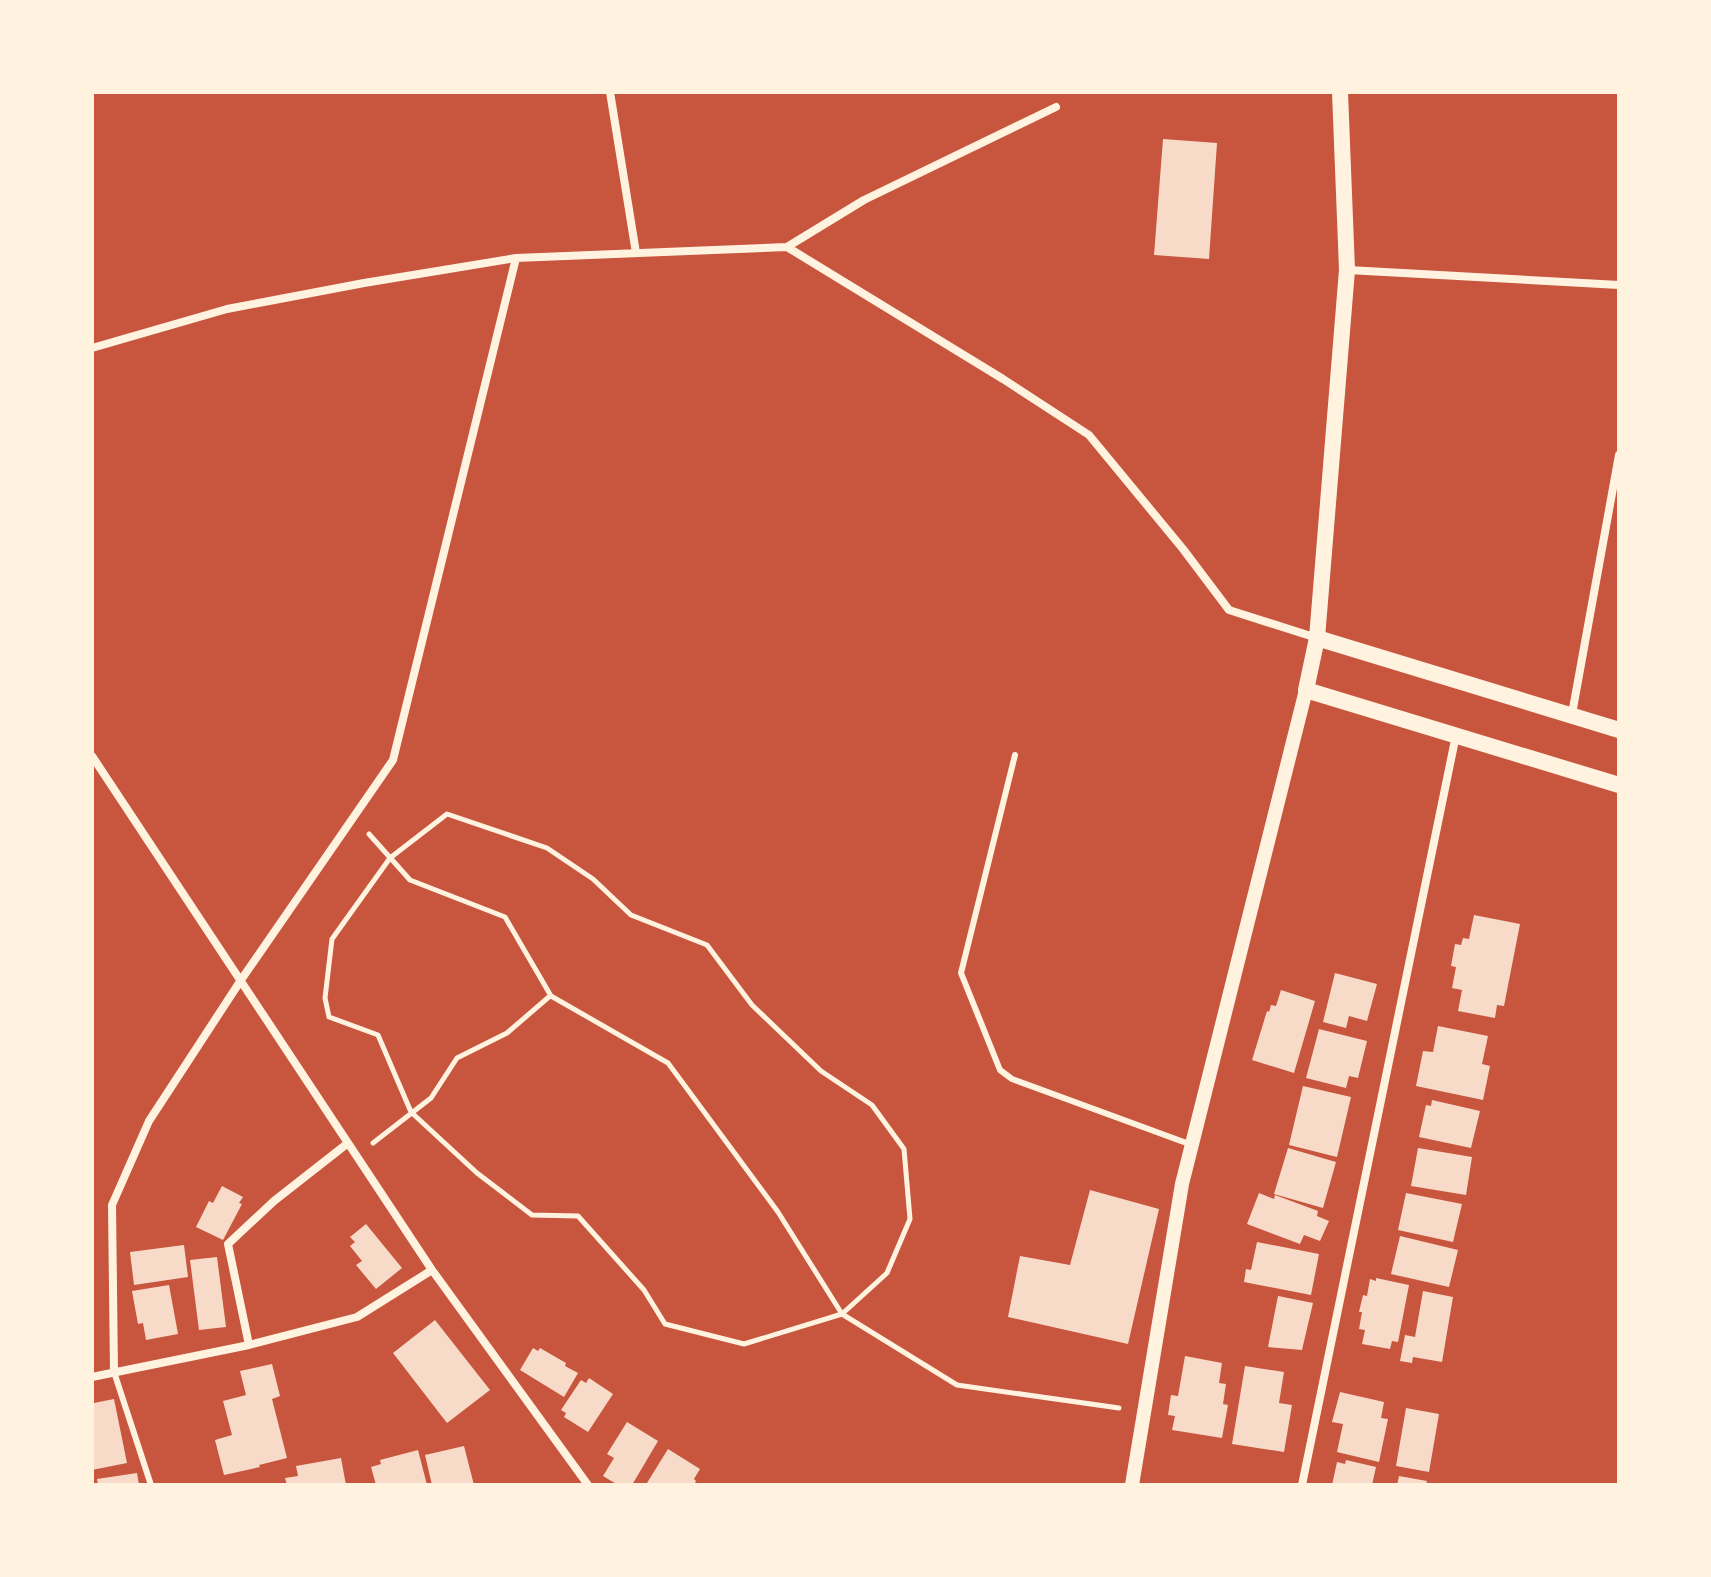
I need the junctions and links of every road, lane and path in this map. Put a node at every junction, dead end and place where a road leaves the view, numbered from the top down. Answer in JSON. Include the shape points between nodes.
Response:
{"nodes":[{"id":1,"x":610,"y":92,"type":"edge"},
{"id":2,"x":1340,"y":92,"type":"edge"},
{"id":3,"x":1056,"y":107,"type":"dead end"},
{"id":4,"x":787,"y":247,"type":"junction"},
{"id":5,"x":636,"y":253,"type":"junction"},
{"id":6,"x":516,"y":258,"type":"junction"},
{"id":7,"x":1347,"y":270,"type":"junction"},
{"id":8,"x":1619,"y":285,"type":"edge"},
{"id":9,"x":92,"y":348,"type":"edge"},
{"id":10,"x":1619,"y":455,"type":"edge"},
{"id":11,"x":1317,"y":638,"type":"junction"},
{"id":12,"x":1306,"y":690,"type":"junction"},
{"id":13,"x":1572,"y":714,"type":"junction"},
{"id":14,"x":1619,"y":730,"type":"edge"},
{"id":15,"x":1456,"y":734,"type":"junction"},
{"id":16,"x":1015,"y":755,"type":"dead end"},
{"id":17,"x":92,"y":756,"type":"edge"},
{"id":18,"x":1619,"y":785,"type":"edge"},
{"id":19,"x":354,"y":817,"type":"junction"},
{"id":20,"x":390,"y":858,"type":"junction"},
{"id":21,"x":241,"y":980,"type":"junction"},
{"id":22,"x":551,"y":996,"type":"junction"},
{"id":23,"x":411,"y":1112,"type":"junction"},
{"id":24,"x":348,"y":1143,"type":"junction"},
{"id":25,"x":1192,"y":1145,"type":"junction"},
{"id":26,"x":357,"y":1156,"type":"junction"},
{"id":27,"x":432,"y":1270,"type":"junction"},
{"id":28,"x":842,"y":1314,"type":"junction"},
{"id":29,"x":249,"y":1345,"type":"junction"},
{"id":30,"x":114,"y":1372,"type":"junction"},
{"id":31,"x":92,"y":1377,"type":"edge"},
{"id":32,"x":1144,"y":1412,"type":"junction"},
{"id":33,"x":151,"y":1485,"type":"edge"},
{"id":34,"x":588,"y":1485,"type":"edge"},
{"id":35,"x":1132,"y":1485,"type":"edge"},
{"id":36,"x":1302,"y":1485,"type":"edge"}],
"edges":[{"from":1,"to":5,"type":"street"},
{"from":2,"to":7,"type":"main road"},
{"from":3,"to":4,"type":"street","via":[[864,200]]},
{"from":4,"to":5,"type":"street"},
{"from":4,"to":11,"type":"street","via":[[1089,435],[1229,610]]},
{"from":5,"to":6,"type":"street"},
{"from":6,"to":9,"type":"street","via":[[227,309]]},
{"from":6,"to":19,"type":"street","via":[[393,760]]},
{"from":7,"to":8,"type":"street"},
{"from":7,"to":11,"type":"main road"},
{"from":10,"to":13,"type":"street"},
{"from":11,"to":12,"type":"main road"},
{"from":11,"to":13,"type":"main road"},
{"from":12,"to":15,"type":"main road"},
{"from":12,"to":25,"type":"street"},
{"from":13,"to":14,"type":"main road"},
{"from":15,"to":18,"type":"main road"},
{"from":15,"to":36,"type":"street"},
{"from":16,"to":25,"type":"lane","via":[[961,973],[1000,1070],[1012,1079]]},
{"from":17,"to":21,"type":"street"},
{"from":19,"to":20,"type":"path"},
{"from":19,"to":21,"type":"street"},
{"from":20,"to":22,"type":"path","via":[[410,880],[505,917]]},
{"from":20,"to":23,"type":"path","via":[[332,939],[325,998],[329,1017],[378,1035]]},
{"from":20,"to":28,"type":"path","via":[[447,814],[547,848],[593,879],[631,915],[707,945],[752,1005],[821,1071],[872,1105],[904,1149],[910,1219],[887,1273]]},
{"from":21,"to":24,"type":"street"},
{"from":21,"to":30,"type":"street","via":[[149,1121],[112,1205]]},
{"from":22,"to":23,"type":"path","via":[[507,1033],[457,1058],[431,1098]]},
{"from":22,"to":28,"type":"path","via":[[668,1063],[778,1212]]},
{"from":23,"to":26,"type":"path"},
{"from":23,"to":28,"type":"path","via":[[532,1215],[578,1216],[644,1290],[665,1324],[744,1344]]},
{"from":24,"to":26,"type":"street"},
{"from":24,"to":29,"type":"street","via":[[228,1244]]},
{"from":25,"to":32,"type":"street"},
{"from":26,"to":27,"type":"street"},
{"from":27,"to":29,"type":"street","via":[[357,1317]]},
{"from":27,"to":34,"type":"street"},
{"from":28,"to":32,"type":"path","via":[[957,1385]]},
{"from":29,"to":30,"type":"street"},
{"from":30,"to":31,"type":"street"},
{"from":30,"to":33,"type":"lane"},
{"from":32,"to":35,"type":"street"}]}
